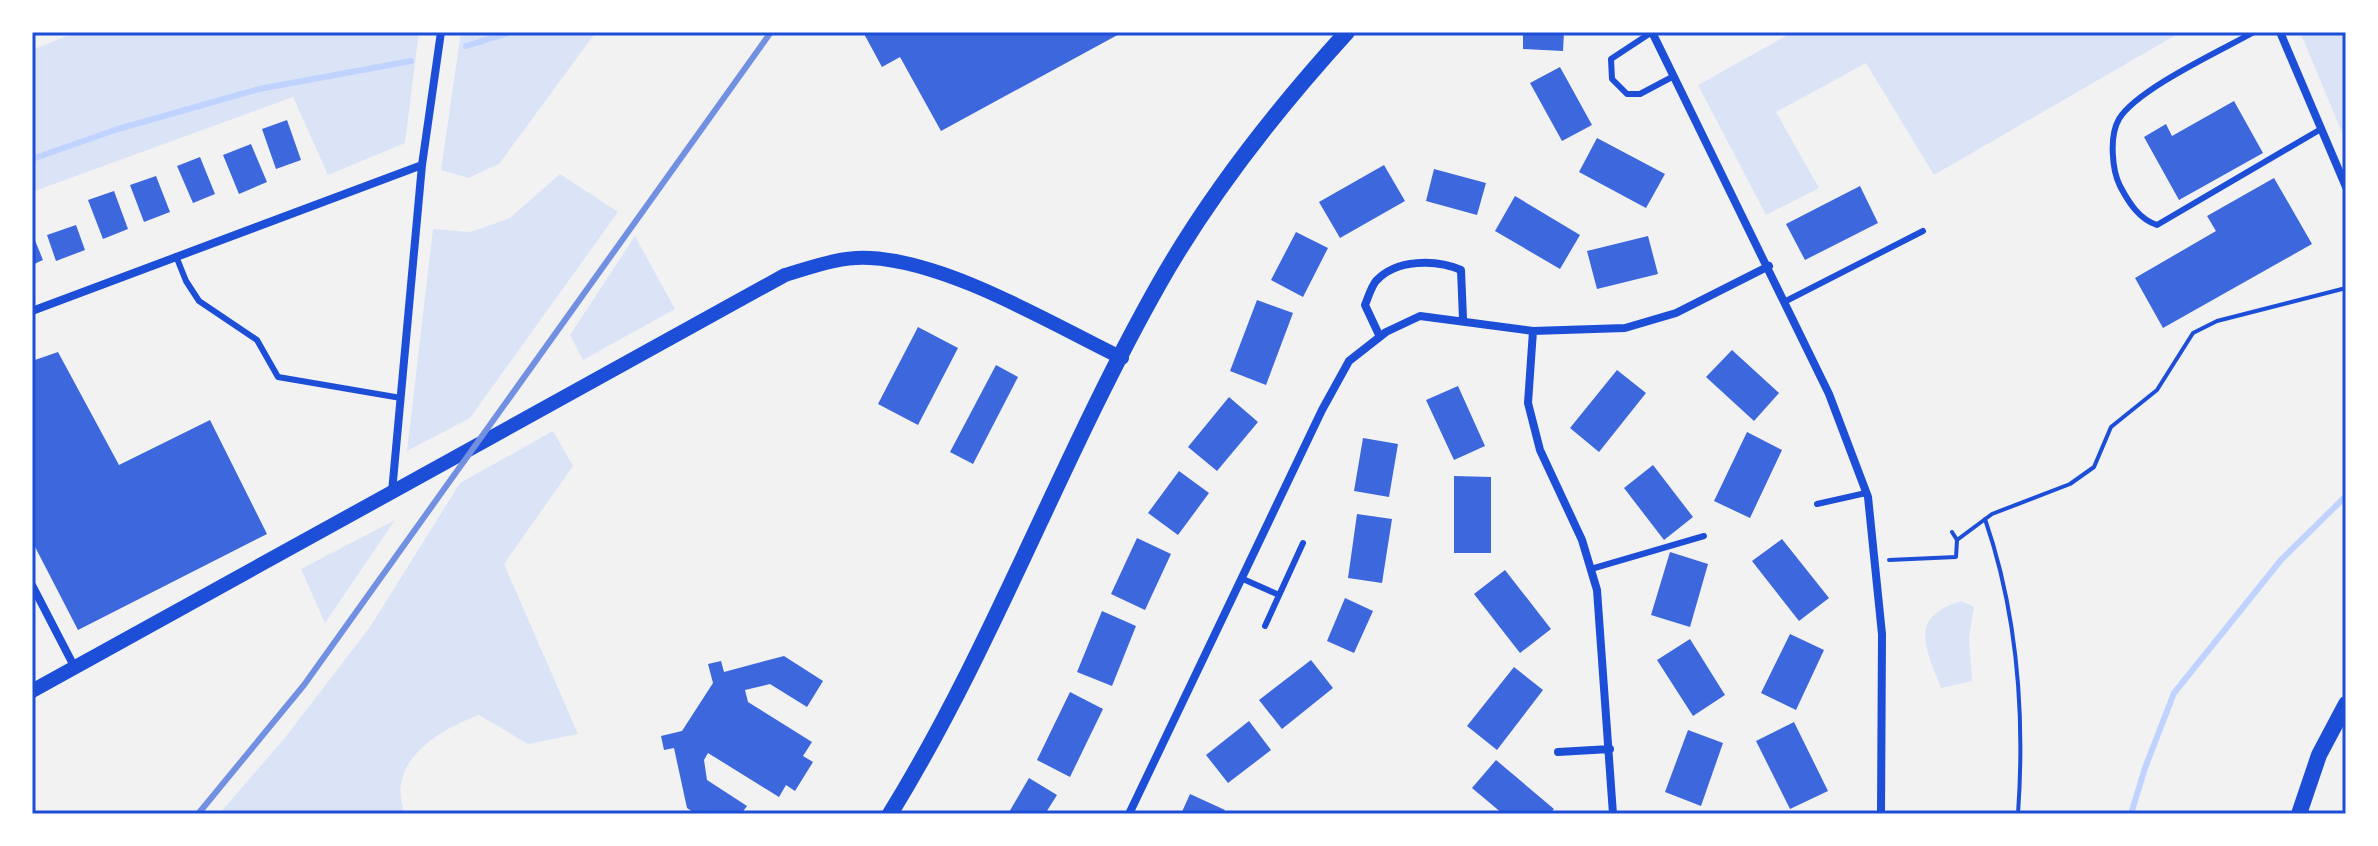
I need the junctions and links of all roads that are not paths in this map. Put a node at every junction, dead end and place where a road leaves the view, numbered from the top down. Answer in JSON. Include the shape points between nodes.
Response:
{"nodes":[{"id":1,"x":441,"y":32,"type":"edge"},
{"id":2,"x":1347,"y":32,"type":"edge"},
{"id":3,"x":1652,"y":32,"type":"edge"},
{"id":4,"x":2254,"y":32,"type":"edge"},
{"id":5,"x":2280,"y":32,"type":"edge"},
{"id":6,"x":1674,"y":76,"type":"junction"},
{"id":7,"x":2321,"y":129,"type":"junction"},
{"id":8,"x":422,"y":165,"type":"junction"},
{"id":9,"x":2346,"y":187,"type":"edge"},
{"id":10,"x":1923,"y":231,"type":"dead end"},
{"id":11,"x":176,"y":254,"type":"junction"},
{"id":12,"x":1769,"y":266,"type":"junction"},
{"id":13,"x":1786,"y":301,"type":"junction"},
{"id":14,"x":32,"y":311,"type":"edge"},
{"id":15,"x":1463,"y":319,"type":"junction"},
{"id":16,"x":1533,"y":331,"type":"junction"},
{"id":17,"x":1380,"y":337,"type":"junction"},
{"id":18,"x":1122,"y":358,"type":"junction"},
{"id":19,"x":401,"y":398,"type":"junction"},
{"id":20,"x":392,"y":493,"type":"junction"},
{"id":21,"x":1866,"y":493,"type":"junction"},
{"id":22,"x":1817,"y":504,"type":"dead end"},
{"id":23,"x":1704,"y":536,"type":"dead end"},
{"id":24,"x":1303,"y":543,"type":"dead end"},
{"id":25,"x":1591,"y":569,"type":"junction"},
{"id":26,"x":1243,"y":579,"type":"junction"},
{"id":27,"x":32,"y":585,"type":"edge"},
{"id":28,"x":1279,"y":595,"type":"junction"},
{"id":29,"x":1265,"y":626,"type":"dead end"},
{"id":30,"x":75,"y":669,"type":"junction"},
{"id":31,"x":32,"y":691,"type":"edge"},
{"id":32,"x":2346,"y":704,"type":"edge"},
{"id":33,"x":1610,"y":749,"type":"junction"},
{"id":34,"x":1558,"y":752,"type":"dead end"},
{"id":35,"x":890,"y":814,"type":"edge"},
{"id":36,"x":1129,"y":814,"type":"edge"},
{"id":37,"x":1613,"y":814,"type":"edge"},
{"id":38,"x":1881,"y":814,"type":"edge"},
{"id":39,"x":2299,"y":814,"type":"edge"}],
"edges":[{"from":1,"to":8,"type":"street"},
{"from":2,"to":18,"type":"main road","via":[[1241,156],[1158,285]]},
{"from":3,"to":6,"type":"street"},
{"from":3,"to":6,"type":"lane","via":[[1611,59],[1612,79],[1627,94],[1640,94]]},
{"from":4,"to":7,"type":"lane","via":[[2171,76],[2119,119],[2115,176],[2126,198],[2145,221],[2157,225]]},
{"from":5,"to":7,"type":"street"},
{"from":6,"to":12,"type":"street"},
{"from":7,"to":9,"type":"street"},
{"from":8,"to":11,"type":"street"},
{"from":8,"to":19,"type":"street"},
{"from":10,"to":13,"type":"lane"},
{"from":11,"to":14,"type":"street"},
{"from":11,"to":19,"type":"lane","via":[[199,301],[257,340],[278,377]]},
{"from":12,"to":13,"type":"street"},
{"from":12,"to":16,"type":"street","via":[[1676,313],[1625,328]]},
{"from":13,"to":21,"type":"street"},
{"from":15,"to":16,"type":"street"},
{"from":15,"to":17,"type":"street","via":[[1420,316]]},
{"from":15,"to":17,"type":"street","via":[[1461,270],[1447,264],[1399,265],[1376,282],[1365,305]]},
{"from":16,"to":25,"type":"street","via":[[1528,403],[1540,450]]},
{"from":17,"to":26,"type":"street","via":[[1349,361]]},
{"from":18,"to":20,"type":"street","via":[[996,297],[910,263],[867,257],[829,262],[785,275]]},
{"from":18,"to":35,"type":"main road","via":[[956,698]]},
{"from":19,"to":20,"type":"street"},
{"from":20,"to":30,"type":"street"},
{"from":21,"to":22,"type":"lane"},
{"from":21,"to":38,"type":"street","via":[[1882,634]]},
{"from":23,"to":25,"type":"lane"},
{"from":24,"to":28,"type":"lane"},
{"from":25,"to":33,"type":"street"},
{"from":26,"to":28,"type":"lane"},
{"from":26,"to":36,"type":"street"},
{"from":27,"to":30,"type":"street"},
{"from":28,"to":29,"type":"lane"},
{"from":30,"to":31,"type":"street"},
{"from":32,"to":39,"type":"main road","via":[[2319,755]]},
{"from":33,"to":34,"type":"street"},
{"from":33,"to":37,"type":"street"}]}
